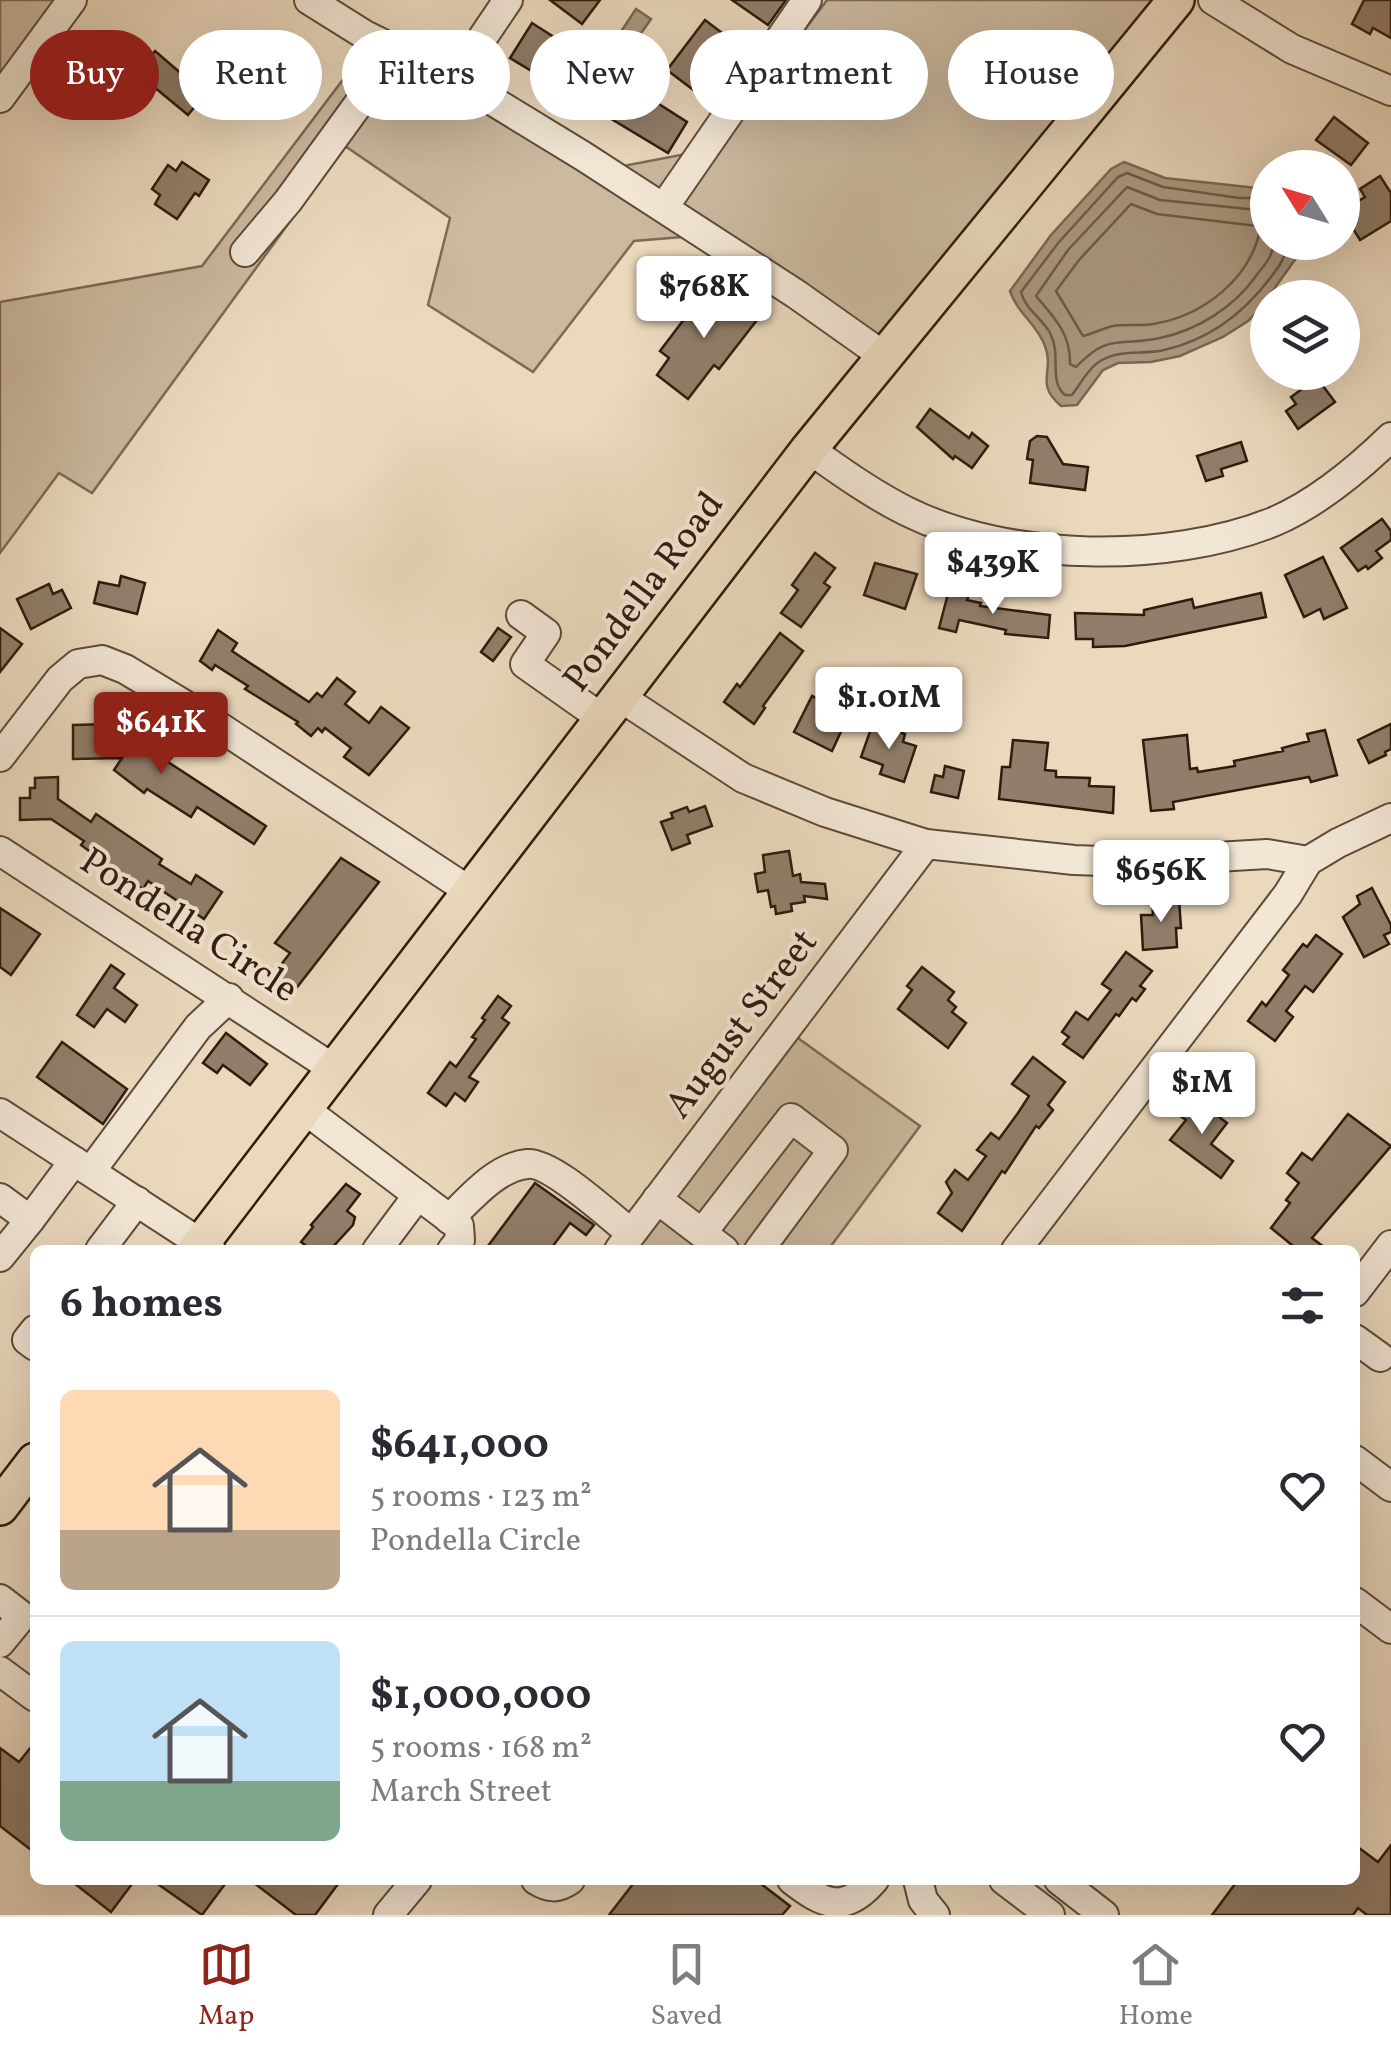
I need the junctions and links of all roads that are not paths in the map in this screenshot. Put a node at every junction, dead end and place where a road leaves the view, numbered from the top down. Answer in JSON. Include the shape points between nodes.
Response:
{"nodes":[{"id":1,"x":72,"y":0,"type":"edge"},
{"id":2,"x":309,"y":0,"type":"edge"},
{"id":3,"x":508,"y":0,"type":"edge"},
{"id":4,"x":807,"y":0,"type":"edge"},
{"id":5,"x":1176,"y":0,"type":"edge"},
{"id":6,"x":1213,"y":0,"type":"edge"},
{"id":7,"x":361,"y":30,"type":"edge"},
{"id":8,"x":488,"y":30,"type":"edge"},
{"id":9,"x":1391,"y":91,"type":"edge"},
{"id":10,"x":0,"y":98,"type":"edge"},
{"id":11,"x":510,"y":112,"type":"edge"},
{"id":12,"x":347,"y":120,"type":"edge"},
{"id":13,"x":664,"y":207,"type":"junction"},
{"id":14,"x":245,"y":252,"type":"dead end"},
{"id":15,"x":885,"y":357,"type":"junction"},
{"id":16,"x":1391,"y":437,"type":"edge"},
{"id":17,"x":809,"y":449,"type":"junction"},
{"id":18,"x":520,"y":614,"type":"dead end"},
{"id":19,"x":611,"y":708,"type":"junction"},
{"id":20,"x":0,"y":757,"type":"edge"},
{"id":21,"x":1391,"y":818,"type":"edge"},
{"id":22,"x":926,"y":844,"type":"junction"},
{"id":23,"x":0,"y":851,"type":"edge"},
{"id":24,"x":1308,"y":861,"type":"junction"},
{"id":25,"x":470,"y":892,"type":"junction"},
{"id":26,"x":229,"y":998,"type":"junction"},
{"id":27,"x":334,"y":1069,"type":"junction"},
{"id":28,"x":304,"y":1110,"type":"junction"},
{"id":29,"x":0,"y":1114,"type":"edge"},
{"id":30,"x":83,"y":1166,"type":"junction"},
{"id":31,"x":418,"y":1196,"type":"junction"},
{"id":32,"x":0,"y":1198,"type":"edge"},
{"id":33,"x":657,"y":1199,"type":"junction"},
{"id":34,"x":137,"y":1202,"type":"junction"},
{"id":35,"x":450,"y":1219,"type":"junction"},
{"id":36,"x":30,"y":1220,"type":"junction"},
{"id":37,"x":625,"y":1242,"type":"edge"},
{"id":38,"x":713,"y":1242,"type":"edge"},
{"id":39,"x":104,"y":1245,"type":"edge"},
{"id":40,"x":196,"y":1245,"type":"edge"},
{"id":41,"x":205,"y":1245,"type":"edge"},
{"id":42,"x":380,"y":1245,"type":"edge"},
{"id":43,"x":455,"y":1245,"type":"edge"},
{"id":44,"x":763,"y":1245,"type":"edge"},
{"id":45,"x":1020,"y":1245,"type":"edge"},
{"id":46,"x":1391,"y":1245,"type":"edge"},
{"id":47,"x":0,"y":1257,"type":"edge"},
{"id":48,"x":1360,"y":1285,"type":"edge"},
{"id":49,"x":1360,"y":1342,"type":"edge"},
{"id":50,"x":1380,"y":1358,"type":"dead end"},
{"id":51,"x":1360,"y":1464,"type":"edge"},
{"id":52,"x":30,"y":1467,"type":"edge"},
{"id":53,"x":1391,"y":1487,"type":"edge"},
{"id":54,"x":1,"y":1504,"type":"edge"},
{"id":55,"x":19,"y":1605,"type":"edge"},
{"id":56,"x":1360,"y":1606,"type":"edge"},
{"id":57,"x":1391,"y":1629,"type":"edge"},
{"id":58,"x":0,"y":1643,"type":"edge"},
{"id":59,"x":0,"y":1671,"type":"edge"},
{"id":60,"x":30,"y":1692,"type":"edge"},
{"id":61,"x":413,"y":1885,"type":"edge"},
{"id":62,"x":798,"y":1885,"type":"edge"},
{"id":63,"x":870,"y":1885,"type":"edge"},
{"id":64,"x":919,"y":1885,"type":"edge"},
{"id":65,"x":1011,"y":1885,"type":"edge"},
{"id":66,"x":1065,"y":1885,"type":"edge"},
{"id":67,"x":388,"y":1915,"type":"edge"},
{"id":68,"x":935,"y":1915,"type":"edge"},
{"id":69,"x":1050,"y":1915,"type":"edge"},
{"id":70,"x":1104,"y":1915,"type":"edge"}],
"edges":[{"from":1,"to":10,"type":"street"},
{"from":2,"to":7,"type":"street"},
{"from":3,"to":8,"type":"street"},
{"from":4,"to":13,"type":"street"},
{"from":5,"to":15,"type":"main road","name":"Pondella Road"},
{"from":6,"to":9,"type":"street","via":[[1292,49]]},
{"from":11,"to":13,"type":"street"},
{"from":12,"to":14,"type":"street"},
{"from":13,"to":15,"type":"street"},
{"from":15,"to":17,"type":"main road","name":"Pondella Road"},
{"from":16,"to":17,"type":"street","via":[[1331,487],[1264,525],[1143,550],[1080,552],[1022,547],[934,523]]},
{"from":17,"to":19,"type":"main road","name":"Pondella Road"},
{"from":18,"to":19,"type":"street","via":[[546,633],[525,664]]},
{"from":19,"to":22,"type":"street","via":[[743,778]]},
{"from":19,"to":25,"type":"main road","name":"Pondella Road"},
{"from":20,"to":25,"type":"street","via":[[60,680],[78,664],[102,660],[203,716]]},
{"from":21,"to":24,"type":"street"},
{"from":22,"to":24,"type":"street","via":[[1074,860],[1267,854]]},
{"from":22,"to":33,"type":"street","name":"August Street"},
{"from":23,"to":26,"type":"street","name":"Pondella Circle"},
{"from":24,"to":45,"type":"street"},
{"from":25,"to":27,"type":"main road","name":"Pondella Road"},
{"from":26,"to":27,"type":"street","name":"Pondella Circle"},
{"from":26,"to":30,"type":"street"},
{"from":27,"to":28,"type":"main road","name":"Pondella Road"},
{"from":28,"to":31,"type":"street"},
{"from":28,"to":41,"type":"main road","name":"Pondella Road"},
{"from":29,"to":30,"type":"street"},
{"from":30,"to":34,"type":"street"},
{"from":30,"to":36,"type":"street"},
{"from":31,"to":35,"type":"street"},
{"from":31,"to":42,"type":"street"},
{"from":32,"to":36,"type":"street"},
{"from":33,"to":37,"type":"street","name":"August Street"},
{"from":33,"to":38,"type":"street"},
{"from":34,"to":39,"type":"street"},
{"from":34,"to":40,"type":"street"},
{"from":35,"to":37,"type":"street","via":[[496,1178],[529,1163],[548,1168]]},
{"from":35,"to":43,"type":"street","via":[[462,1233]]},
{"from":36,"to":47,"type":"street"},
{"from":38,"to":44,"type":"street","via":[[791,1118],[833,1150]]},
{"from":46,"to":48,"type":"street"},
{"from":49,"to":50,"type":"street"},
{"from":51,"to":53,"type":"street"},
{"from":52,"to":54,"type":"main road"},
{"from":55,"to":58,"type":"street"},
{"from":56,"to":57,"type":"street"},
{"from":59,"to":60,"type":"street"},
{"from":61,"to":67,"type":"street"},
{"from":62,"to":63,"type":"street","via":[[839,1903]]},
{"from":64,"to":68,"type":"street"},
{"from":65,"to":69,"type":"street"},
{"from":66,"to":70,"type":"street"}]}
